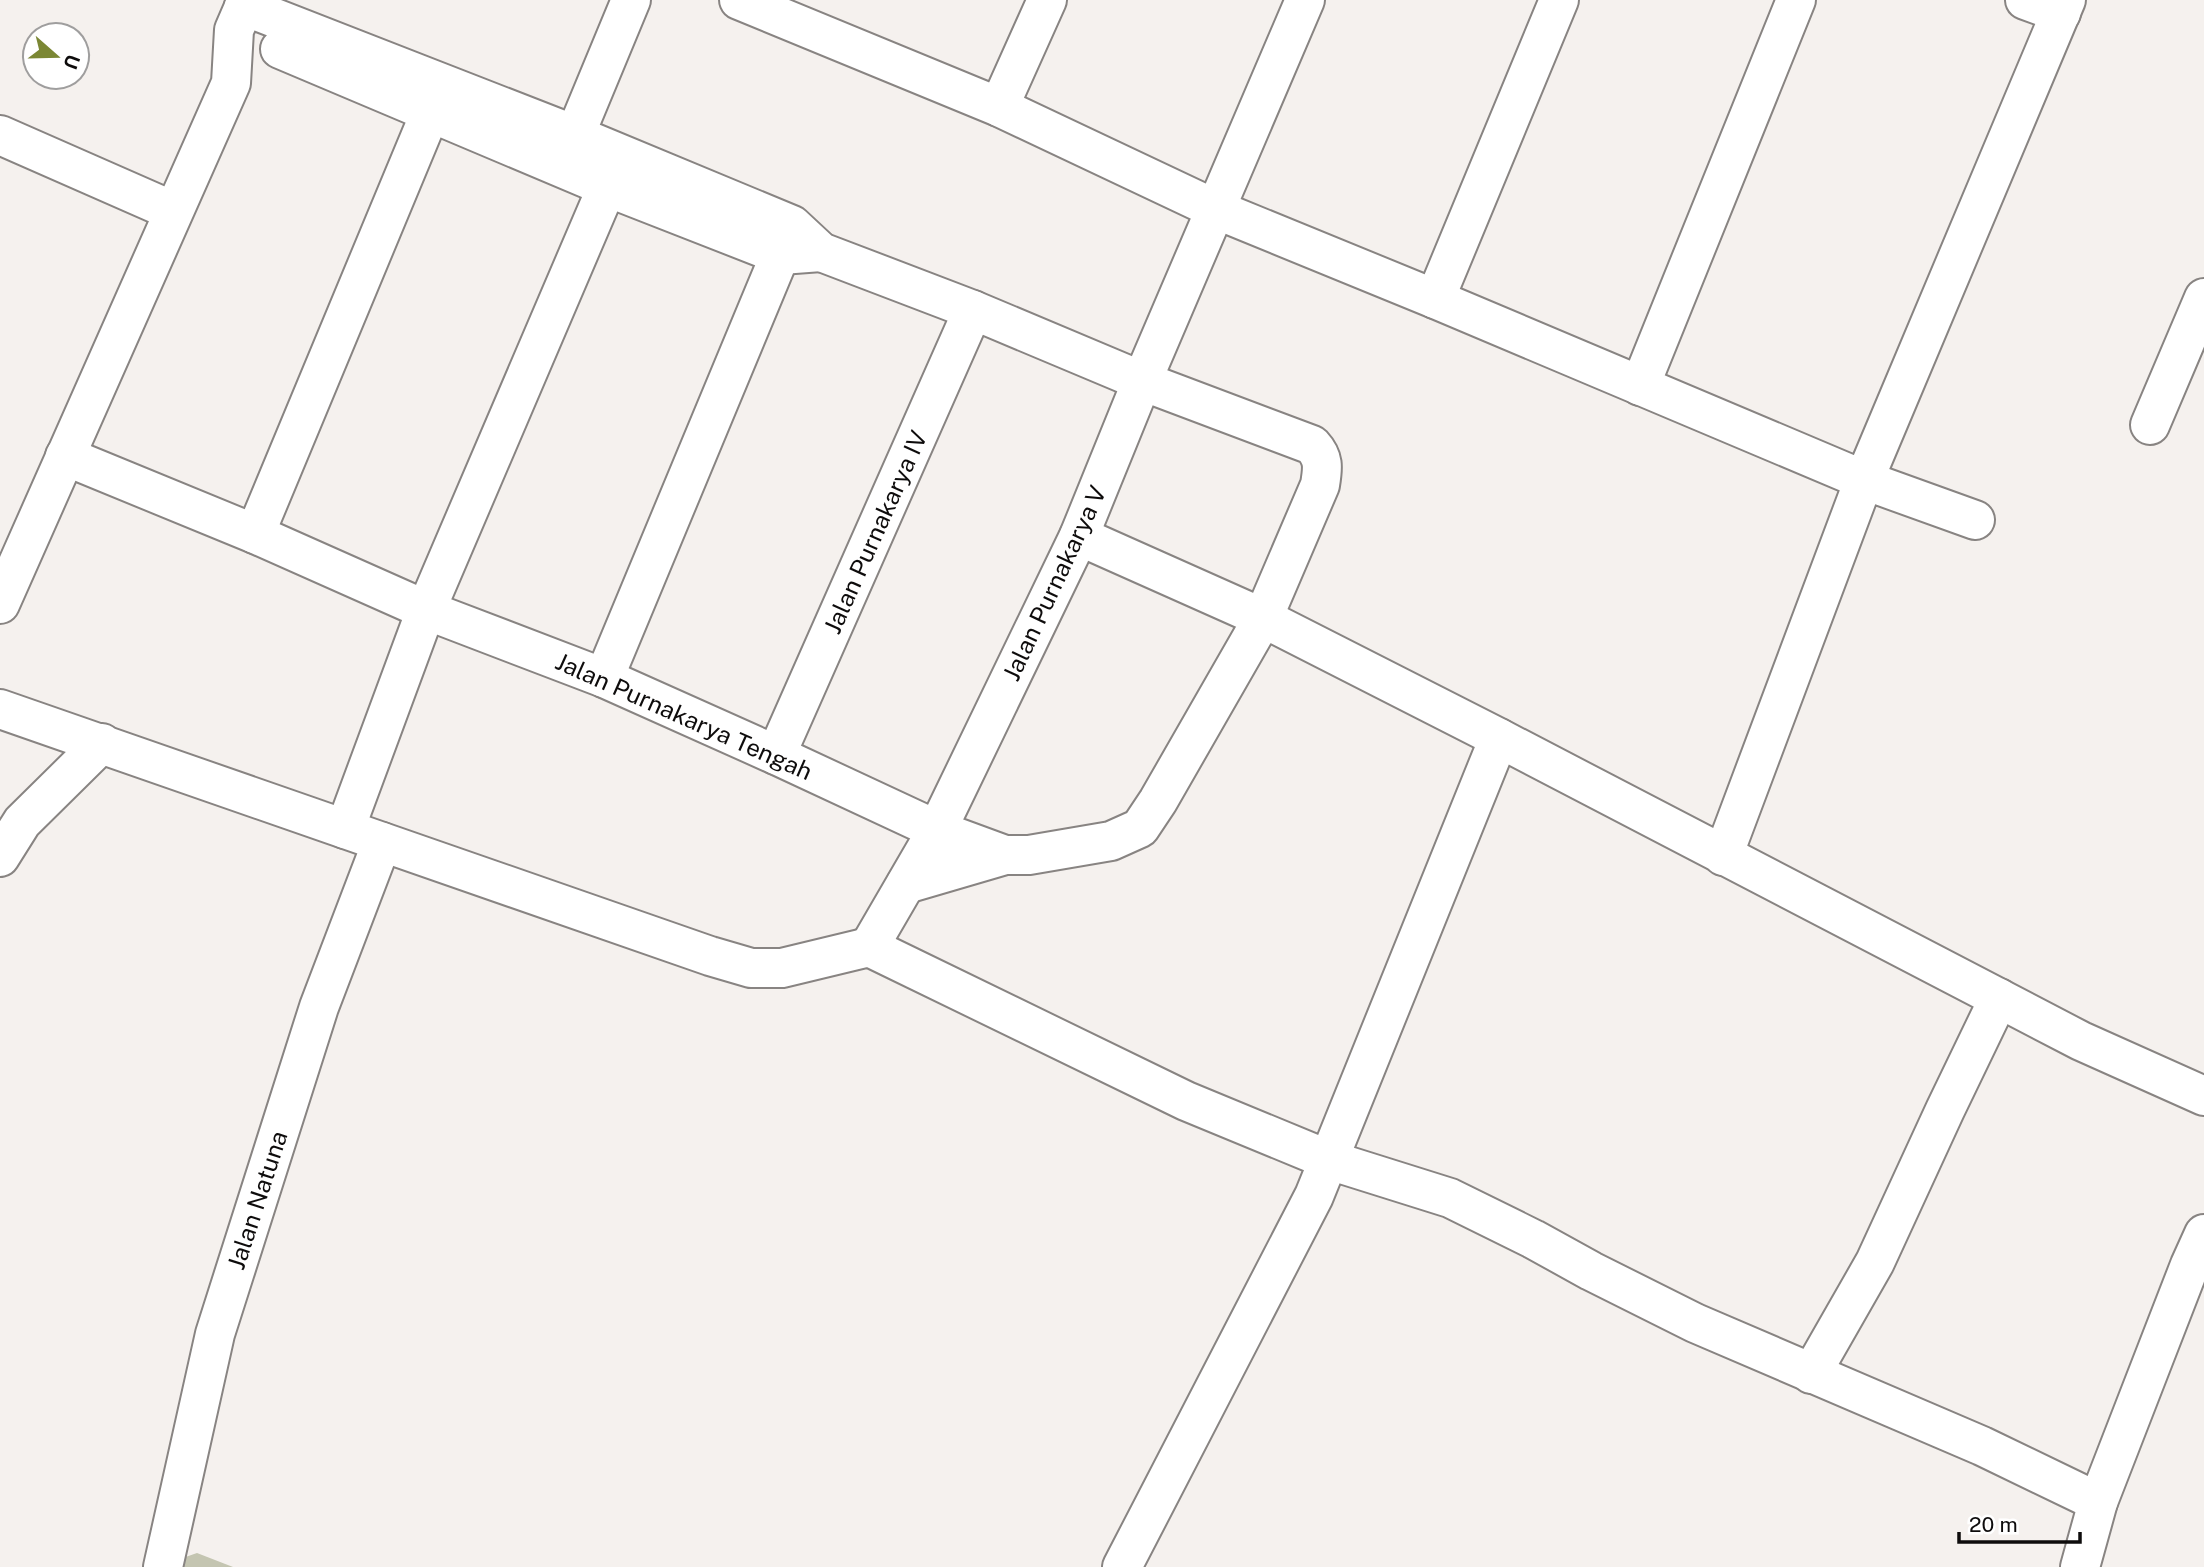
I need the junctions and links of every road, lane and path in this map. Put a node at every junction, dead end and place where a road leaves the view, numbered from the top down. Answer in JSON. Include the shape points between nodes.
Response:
{"nodes":[{"id":1,"x":631,"y":0,"type":"edge"},
{"id":2,"x":739,"y":0,"type":"edge"},
{"id":3,"x":1047,"y":0,"type":"edge"},
{"id":4,"x":1305,"y":0,"type":"edge"},
{"id":5,"x":1559,"y":0,"type":"edge"},
{"id":6,"x":1796,"y":0,"type":"edge"},
{"id":7,"x":2025,"y":0,"type":"edge"},
{"id":8,"x":2063,"y":7,"type":"edge"},
{"id":9,"x":797,"y":10,"type":"edge"},
{"id":10,"x":242,"y":12,"type":"edge"},
{"id":11,"x":283,"y":23,"type":"edge"},
{"id":12,"x":230,"y":83,"type":"junction"},
{"id":13,"x":999,"y":107,"type":"junction"},
{"id":14,"x":431,"y":111,"type":"junction"},
{"id":15,"x":0,"y":135,"type":"edge"},
{"id":16,"x":575,"y":135,"type":"junction"},
{"id":17,"x":607,"y":187,"type":"junction"},
{"id":18,"x":1215,"y":209,"type":"junction"},
{"id":19,"x":173,"y":211,"type":"junction"},
{"id":20,"x":787,"y":240,"type":"junction"},
{"id":21,"x":2204,"y":298,"type":"edge"},
{"id":22,"x":1435,"y":299,"type":"junction"},
{"id":23,"x":973,"y":310,"type":"junction"},
{"id":24,"x":1142,"y":381,"type":"junction"},
{"id":25,"x":1640,"y":386,"type":"junction"},
{"id":26,"x":2150,"y":425,"type":"dead end"},
{"id":27,"x":65,"y":456,"type":"junction"},
{"id":28,"x":1864,"y":480,"type":"junction"},
{"id":29,"x":1975,"y":520,"type":"dead end"},
{"id":30,"x":255,"y":534,"type":"junction"},
{"id":31,"x":1079,"y":536,"type":"junction"},
{"id":32,"x":0,"y":604,"type":"edge"},
{"id":33,"x":426,"y":610,"type":"junction"},
{"id":34,"x":1263,"y":618,"type":"junction"},
{"id":35,"x":604,"y":678,"type":"junction"},
{"id":36,"x":0,"y":709,"type":"edge"},
{"id":37,"x":1499,"y":738,"type":"junction"},
{"id":38,"x":102,"y":743,"type":"junction"},
{"id":39,"x":776,"y":755,"type":"junction"},
{"id":40,"x":345,"y":829,"type":"junction"},
{"id":41,"x":937,"y":830,"type":"junction"},
{"id":42,"x":382,"y":842,"type":"junction"},
{"id":43,"x":1005,"y":855,"type":"junction"},
{"id":44,"x":1723,"y":856,"type":"junction"},
{"id":45,"x":0,"y":857,"type":"edge"},
{"id":46,"x":906,"y":884,"type":"junction"},
{"id":47,"x":869,"y":947,"type":"junction"},
{"id":48,"x":1999,"y":998,"type":"junction"},
{"id":49,"x":2204,"y":1096,"type":"edge"},
{"id":50,"x":1329,"y":1160,"type":"junction"},
{"id":51,"x":2204,"y":1234,"type":"edge"},
{"id":52,"x":1811,"y":1374,"type":"junction"},
{"id":53,"x":2098,"y":1502,"type":"junction"},
{"id":54,"x":2090,"y":1564,"type":"edge"},
{"id":55,"x":163,"y":1567,"type":"edge"},
{"id":56,"x":1122,"y":1567,"type":"edge"}],
"edges":[{"from":1,"to":16,"type":"street"},
{"from":2,"to":9,"type":"street"},
{"from":3,"to":13,"type":"street"},
{"from":4,"to":18,"type":"street","name":"Jalan Purnakarya V"},
{"from":5,"to":22,"type":"street"},
{"from":6,"to":25,"type":"street"},
{"from":7,"to":8,"type":"street"},
{"from":8,"to":28,"type":"street"},
{"from":9,"to":13,"type":"street"},
{"from":10,"to":11,"type":"street"},
{"from":10,"to":12,"type":"street"},
{"from":11,"to":12,"type":"street"},
{"from":11,"to":14,"type":"street"},
{"from":11,"to":16,"type":"street"},
{"from":12,"to":19,"type":"street"},
{"from":13,"to":18,"type":"street"},
{"from":14,"to":17,"type":"street"},
{"from":14,"to":30,"type":"street"},
{"from":15,"to":19,"type":"street"},
{"from":16,"to":20,"type":"street"},
{"from":17,"to":20,"type":"street"},
{"from":17,"to":33,"type":"street"},
{"from":18,"to":22,"type":"street"},
{"from":18,"to":24,"type":"street","name":"Jalan Purnakarya V"},
{"from":19,"to":27,"type":"street"},
{"from":20,"to":23,"type":"street"},
{"from":20,"to":35,"type":"street"},
{"from":21,"to":26,"type":"street"},
{"from":22,"to":25,"type":"street"},
{"from":23,"to":24,"type":"street"},
{"from":23,"to":39,"type":"street","name":"Jalan Purnakarya IV"},
{"from":24,"to":31,"type":"street","name":"Jalan Purnakarya V"},
{"from":24,"to":34,"type":"street","via":[[1312,444],[1320,454],[1320,485]]},
{"from":25,"to":28,"type":"street"},
{"from":27,"to":30,"type":"street","name":"Jalan Purnakarya Tengah"},
{"from":27,"to":32,"type":"street"},
{"from":28,"to":29,"type":"street"},
{"from":28,"to":44,"type":"street"},
{"from":30,"to":33,"type":"street","name":"Jalan Purnakarya Tengah"},
{"from":31,"to":34,"type":"street"},
{"from":31,"to":41,"type":"street","name":"Jalan Purnakarya V"},
{"from":33,"to":35,"type":"street","name":"Jalan Purnakarya Tengah"},
{"from":33,"to":40,"type":"street"},
{"from":34,"to":37,"type":"street"},
{"from":34,"to":43,"type":"street","via":[[1140,828],[1087,846]]},
{"from":35,"to":39,"type":"street","name":"Jalan Purnakarya Tengah"},
{"from":36,"to":38,"type":"street"},
{"from":37,"to":44,"type":"street"},
{"from":37,"to":50,"type":"street"},
{"from":38,"to":40,"type":"street"},
{"from":38,"to":45,"type":"street","via":[[22,822]]},
{"from":39,"to":41,"type":"street","name":"Jalan Purnakarya Tengah"},
{"from":40,"to":42,"type":"street"},
{"from":41,"to":43,"type":"street","name":"Jalan Purnakarya Tengah"},
{"from":41,"to":46,"type":"street","name":"Jalan Purnakarya V"},
{"from":42,"to":47,"type":"street","via":[[751,968],[782,968]]},
{"from":42,"to":55,"type":"street","name":"Jalan Natuna","via":[[319,1007],[215,1334]]},
{"from":43,"to":46,"type":"street"},
{"from":44,"to":48,"type":"street"},
{"from":46,"to":47,"type":"street","name":"Jalan Purnakarya V"},
{"from":47,"to":50,"type":"street","via":[[1186,1101]]},
{"from":48,"to":49,"type":"street"},
{"from":48,"to":52,"type":"street","via":[[1875,1262]]},
{"from":50,"to":52,"type":"street","via":[[1450,1198],[1695,1323]]},
{"from":50,"to":56,"type":"street"},
{"from":51,"to":53,"type":"street"},
{"from":52,"to":53,"type":"street","via":[[1982,1446]]},
{"from":53,"to":54,"type":"street"}]}
